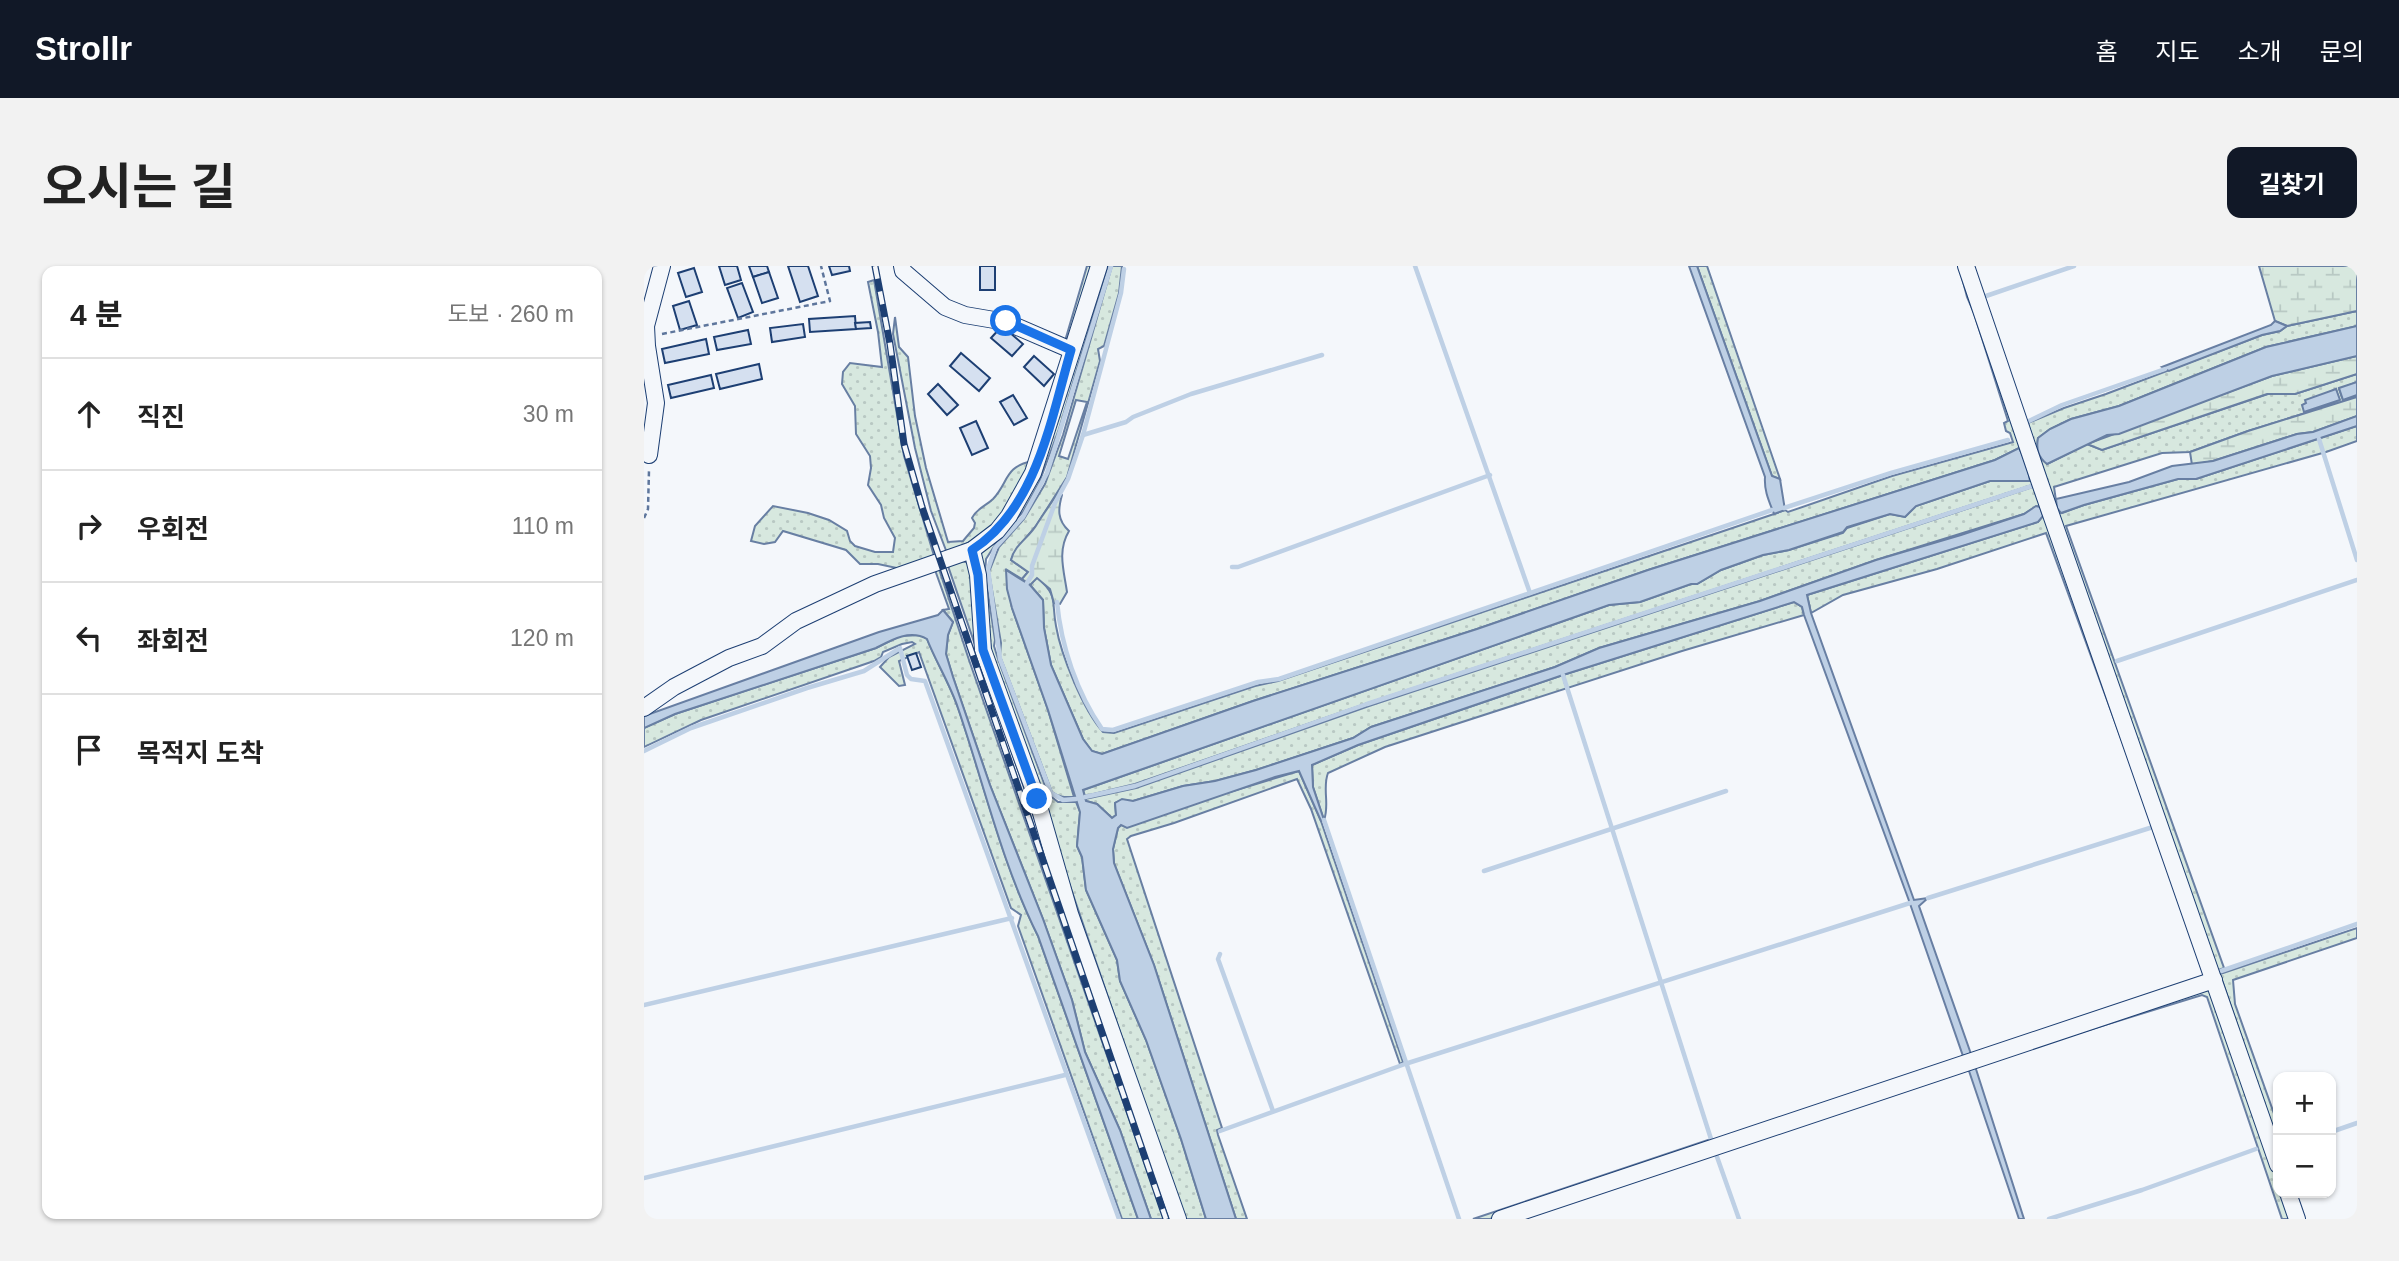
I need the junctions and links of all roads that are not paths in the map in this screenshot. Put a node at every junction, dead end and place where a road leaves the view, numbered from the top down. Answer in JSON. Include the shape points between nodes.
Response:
{"nodes":[{"id":1,"x":662,"y":266,"type":"edge"},
{"id":2,"x":902,"y":266,"type":"edge"},
{"id":3,"x":1099,"y":266,"type":"edge"},
{"id":4,"x":1966,"y":266,"type":"edge"},
{"id":5,"x":647,"y":304,"type":"edge"},
{"id":6,"x":1071,"y":350,"type":"junction"},
{"id":7,"x":649,"y":455,"type":"road end"},
{"id":8,"x":972,"y":550,"type":"junction"},
{"id":9,"x":644,"y":708,"type":"edge"},
{"id":10,"x":2214,"y":981,"type":"junction"},
{"id":11,"x":2273,"y":1151,"type":"edge"},
{"id":12,"x":2290,"y":1198,"type":"edge"},
{"id":13,"x":1178,"y":1219,"type":"edge"},
{"id":14,"x":1500,"y":1219,"type":"edge"},
{"id":15,"x":2297,"y":1219,"type":"edge"}],
"edges":[{"from":1,"to":5,"type":"street"},
{"from":2,"to":6,"type":"street","via":[[902,271],[945,307],[1006,321]]},
{"from":3,"to":6,"type":"street"},
{"from":4,"to":10,"type":"street"},
{"from":5,"to":7,"type":"street","via":[[646,335],[656,403]]},
{"from":6,"to":8,"type":"street","via":[[1022,495],[997,531]]},
{"from":8,"to":9,"type":"street","via":[[875,584],[796,621],[762,646],[729,658]]},
{"from":8,"to":13,"type":"street","via":[[983,650]]},
{"from":10,"to":11,"type":"street"},
{"from":10,"to":14,"type":"street"},
{"from":12,"to":15,"type":"street"}]}
